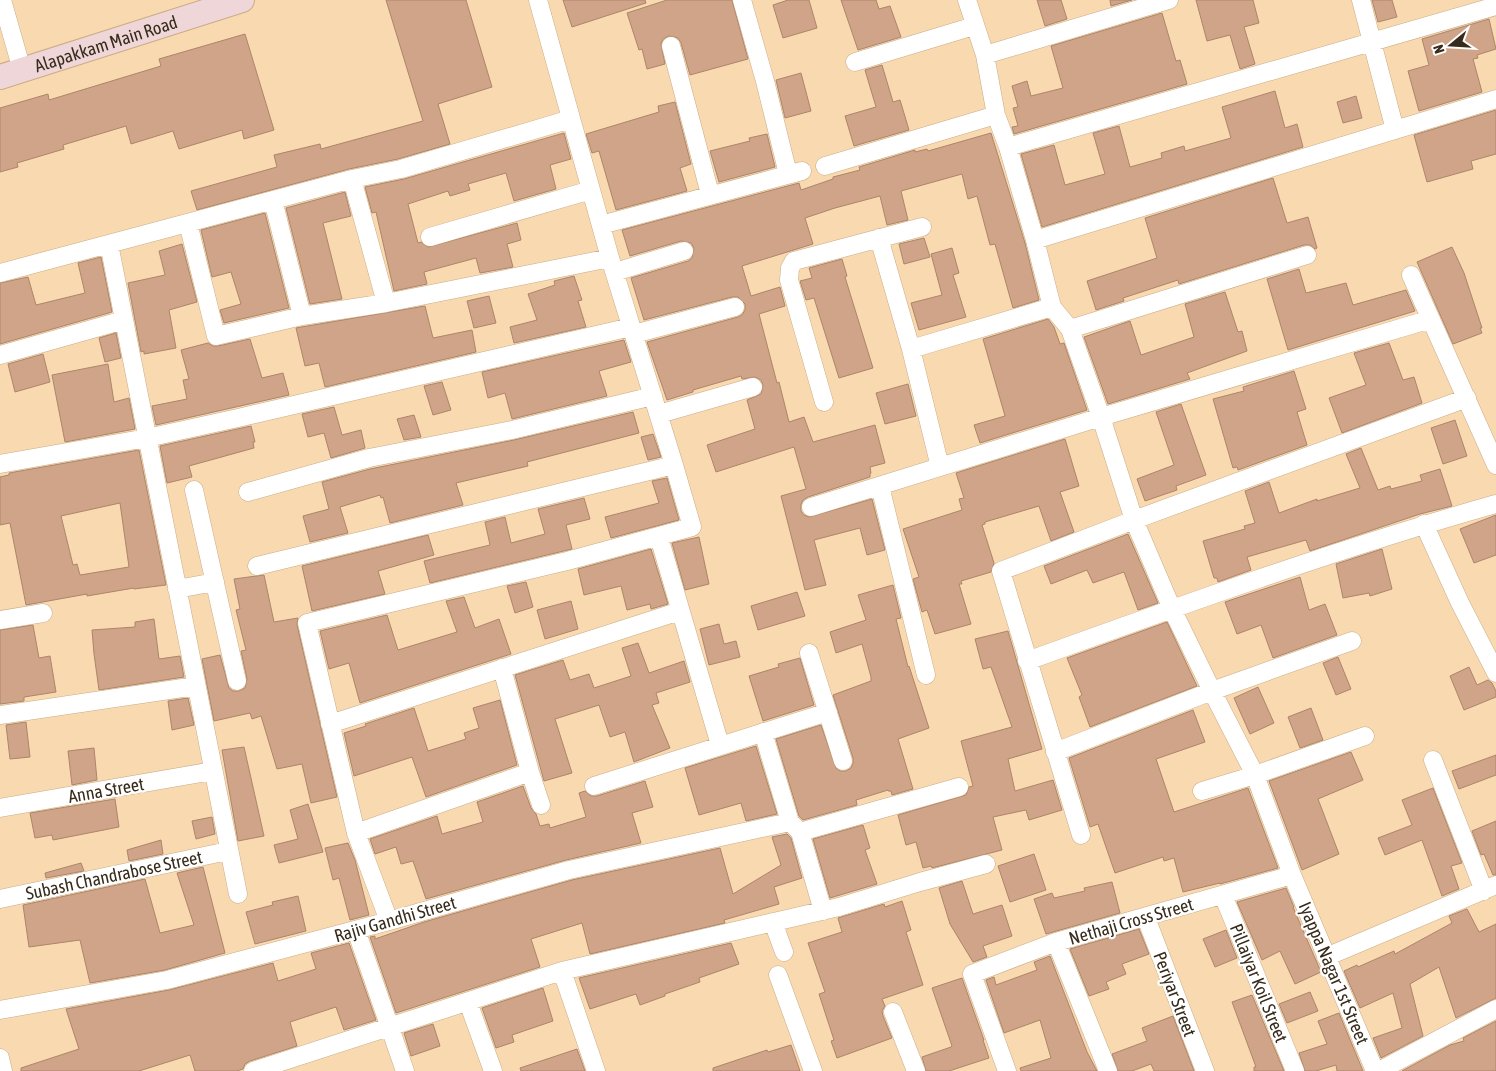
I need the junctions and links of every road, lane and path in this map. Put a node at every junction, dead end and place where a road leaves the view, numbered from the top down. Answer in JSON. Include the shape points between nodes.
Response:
{"nodes":[{"id":1,"x":2,"y":0,"type":"edge"},
{"id":2,"x":242,"y":0,"type":"edge"},
{"id":3,"x":538,"y":0,"type":"edge"},
{"id":4,"x":742,"y":0,"type":"edge"},
{"id":5,"x":967,"y":0,"type":"edge"},
{"id":6,"x":1169,"y":0,"type":"edge"},
{"id":7,"x":1360,"y":0,"type":"edge"},
{"id":8,"x":1496,"y":6,"type":"edge"},
{"id":9,"x":974,"y":26,"type":"junction"},
{"id":10,"x":1372,"y":42,"type":"junction"},
{"id":11,"x":671,"y":46,"type":"dead end"},
{"id":12,"x":985,"y":55,"type":"junction"},
{"id":13,"x":855,"y":62,"type":"dead end"},
{"id":14,"x":22,"y":70,"type":"junction"},
{"id":15,"x":0,"y":77,"type":"edge"},
{"id":16,"x":1496,"y":99,"type":"edge"},
{"id":17,"x":996,"y":115,"type":"junction"},
{"id":18,"x":571,"y":119,"type":"junction"},
{"id":19,"x":1395,"y":130,"type":"junction"},
{"id":20,"x":1008,"y":147,"type":"junction"},
{"id":21,"x":825,"y":166,"type":"dead end"},
{"id":22,"x":352,"y":179,"type":"junction"},
{"id":23,"x":591,"y":190,"type":"junction"},
{"id":24,"x":710,"y":194,"type":"junction"},
{"id":25,"x":273,"y":200,"type":"junction"},
{"id":26,"x":188,"y":223,"type":"junction"},
{"id":27,"x":601,"y":224,"type":"junction"},
{"id":28,"x":922,"y":227,"type":"dead end"},
{"id":29,"x":430,"y":237,"type":"dead end"},
{"id":30,"x":879,"y":238,"type":"junction"},
{"id":31,"x":1035,"y":240,"type":"junction"},
{"id":32,"x":109,"y":244,"type":"junction"},
{"id":33,"x":684,"y":251,"type":"dead end"},
{"id":34,"x":1307,"y":255,"type":"dead end"},
{"id":35,"x":612,"y":265,"type":"junction"},
{"id":36,"x":0,"y":273,"type":"edge"},
{"id":37,"x":1411,"y":275,"type":"dead end"},
{"id":38,"x":386,"y":303,"type":"junction"},
{"id":39,"x":735,"y":307,"type":"dead end"},
{"id":40,"x":1052,"y":307,"type":"junction"},
{"id":41,"x":302,"y":316,"type":"junction"},
{"id":42,"x":1431,"y":319,"type":"junction"},
{"id":43,"x":124,"y":320,"type":"junction"},
{"id":44,"x":1070,"y":329,"type":"junction"},
{"id":45,"x":632,"y":331,"type":"junction"},
{"id":46,"x":911,"y":349,"type":"junction"},
{"id":47,"x":0,"y":355,"type":"edge"},
{"id":48,"x":753,"y":387,"type":"dead end"},
{"id":49,"x":653,"y":396,"type":"junction"},
{"id":50,"x":1466,"y":398,"type":"junction"},
{"id":51,"x":824,"y":402,"type":"dead end"},
{"id":52,"x":659,"y":414,"type":"junction"},
{"id":53,"x":1101,"y":417,"type":"junction"},
{"id":54,"x":147,"y":438,"type":"junction"},
{"id":55,"x":0,"y":464,"type":"edge"},
{"id":56,"x":674,"y":465,"type":"junction"},
{"id":57,"x":1496,"y":465,"type":"edge"},
{"id":58,"x":940,"y":467,"type":"junction"},
{"id":59,"x":880,"y":486,"type":"junction"},
{"id":60,"x":194,"y":490,"type":"dead end"},
{"id":61,"x":248,"y":492,"type":"dead end"},
{"id":62,"x":1496,"y":504,"type":"edge"},
{"id":63,"x":811,"y":507,"type":"dead end"},
{"id":64,"x":1134,"y":520,"type":"junction"},
{"id":65,"x":1424,"y":524,"type":"junction"},
{"id":66,"x":659,"y":536,"type":"junction"},
{"id":67,"x":257,"y":566,"type":"dead end"},
{"id":68,"x":215,"y":582,"type":"junction"},
{"id":69,"x":177,"y":589,"type":"junction"},
{"id":70,"x":1172,"y":609,"type":"junction"},
{"id":71,"x":680,"y":611,"type":"junction"},
{"id":72,"x":43,"y":613,"type":"dead end"},
{"id":73,"x":0,"y":620,"type":"edge"},
{"id":74,"x":1352,"y":641,"type":"dead end"},
{"id":75,"x":809,"y":653,"type":"dead end"},
{"id":76,"x":1027,"y":661,"type":"junction"},
{"id":77,"x":502,"y":668,"type":"junction"},
{"id":78,"x":1496,"y":673,"type":"edge"},
{"id":79,"x":926,"y":675,"type":"dead end"},
{"id":80,"x":237,"y":681,"type":"dead end"},
{"id":81,"x":196,"y":686,"type":"junction"},
{"id":82,"x":1212,"y":691,"type":"junction"},
{"id":83,"x":828,"y":712,"type":"junction"},
{"id":84,"x":0,"y":715,"type":"edge"},
{"id":85,"x":330,"y":724,"type":"junction"},
{"id":86,"x":763,"y":732,"type":"junction"},
{"id":87,"x":1364,"y":736,"type":"dead end"},
{"id":88,"x":720,"y":745,"type":"junction"},
{"id":89,"x":1055,"y":752,"type":"junction"},
{"id":90,"x":1433,"y":760,"type":"dead end"},
{"id":91,"x":843,"y":761,"type":"dead end"},
{"id":92,"x":213,"y":771,"type":"junction"},
{"id":93,"x":530,"y":772,"type":"junction"},
{"id":94,"x":1255,"y":775,"type":"junction"},
{"id":95,"x":594,"y":786,"type":"dead end"},
{"id":96,"x":959,"y":787,"type":"dead end"},
{"id":97,"x":1202,"y":791,"type":"dead end"},
{"id":98,"x":541,"y":805,"type":"dead end"},
{"id":99,"x":0,"y":808,"type":"edge"},
{"id":100,"x":795,"y":827,"type":"junction"},
{"id":101,"x":356,"y":833,"type":"junction"},
{"id":102,"x":1082,"y":835,"type":"dead end"},
{"id":103,"x":228,"y":851,"type":"junction"},
{"id":104,"x":986,"y":864,"type":"dead end"},
{"id":105,"x":1292,"y":875,"type":"junction"},
{"id":106,"x":1490,"y":888,"type":"edge"},
{"id":107,"x":238,"y":894,"type":"dead end"},
{"id":108,"x":1224,"y":895,"type":"junction"},
{"id":109,"x":0,"y":899,"type":"edge"},
{"id":110,"x":823,"y":911,"type":"junction"},
{"id":111,"x":1146,"y":918,"type":"junction"},
{"id":112,"x":389,"y":921,"type":"junction"},
{"id":113,"x":773,"y":922,"type":"junction"},
{"id":114,"x":356,"y":930,"type":"junction"},
{"id":115,"x":1056,"y":942,"type":"junction"},
{"id":116,"x":784,"y":952,"type":"dead end"},
{"id":117,"x":1326,"y":957,"type":"junction"},
{"id":118,"x":562,"y":971,"type":"junction"},
{"id":119,"x":778,"y":975,"type":"dead end"},
{"id":120,"x":468,"y":1002,"type":"junction"},
{"id":121,"x":1496,"y":1009,"type":"edge"},
{"id":122,"x":0,"y":1010,"type":"edge"},
{"id":123,"x":894,"y":1012,"type":"dead end"},
{"id":124,"x":390,"y":1027,"type":"junction"},
{"id":125,"x":0,"y":1058,"type":"edge"},
{"id":126,"x":301,"y":1064,"type":"edge"},
{"id":127,"x":3,"y":1071,"type":"edge"},
{"id":128,"x":253,"y":1071,"type":"edge"},
{"id":129,"x":404,"y":1071,"type":"edge"},
{"id":130,"x":492,"y":1071,"type":"edge"},
{"id":131,"x":596,"y":1071,"type":"edge"},
{"id":132,"x":813,"y":1071,"type":"edge"},
{"id":133,"x":916,"y":1071,"type":"edge"},
{"id":134,"x":1007,"y":1071,"type":"edge"},
{"id":135,"x":1108,"y":1071,"type":"edge"},
{"id":136,"x":1205,"y":1071,"type":"edge"},
{"id":137,"x":1295,"y":1071,"type":"edge"},
{"id":138,"x":1375,"y":1071,"type":"edge"},
{"id":139,"x":1379,"y":1071,"type":"edge"}],
"edges":[{"from":1,"to":14,"type":"street"},
{"from":2,"to":14,"type":"main road","name":"Alapakkam Main Road"},
{"from":3,"to":18,"type":"street"},
{"from":4,"to":24,"type":"street","via":[[795,173]]},
{"from":5,"to":9,"type":"street"},
{"from":6,"to":12,"type":"street"},
{"from":7,"to":10,"type":"street"},
{"from":8,"to":10,"type":"street"},
{"from":9,"to":12,"type":"street"},
{"from":9,"to":13,"type":"street"},
{"from":10,"to":19,"type":"street"},
{"from":10,"to":20,"type":"street"},
{"from":11,"to":24,"type":"street"},
{"from":12,"to":17,"type":"street"},
{"from":14,"to":15,"type":"main road","name":"Alapakkam Main Road"},
{"from":16,"to":19,"type":"street"},
{"from":17,"to":20,"type":"street"},
{"from":17,"to":21,"type":"street"},
{"from":18,"to":22,"type":"street","via":[[401,169]]},
{"from":18,"to":23,"type":"street"},
{"from":19,"to":31,"type":"street"},
{"from":20,"to":31,"type":"street"},
{"from":22,"to":25,"type":"street"},
{"from":22,"to":38,"type":"street"},
{"from":23,"to":27,"type":"street"},
{"from":23,"to":29,"type":"street"},
{"from":24,"to":27,"type":"street"},
{"from":25,"to":26,"type":"street"},
{"from":25,"to":41,"type":"street"},
{"from":26,"to":32,"type":"street"},
{"from":26,"to":41,"type":"street","via":[[216,336]]},
{"from":27,"to":35,"type":"street"},
{"from":28,"to":30,"type":"street"},
{"from":30,"to":46,"type":"street"},
{"from":30,"to":51,"type":"street","via":[[794,261],[790,268],[789,280]]},
{"from":31,"to":40,"type":"street"},
{"from":32,"to":36,"type":"street"},
{"from":32,"to":43,"type":"street"},
{"from":33,"to":35,"type":"street"},
{"from":34,"to":44,"type":"street"},
{"from":35,"to":38,"type":"street"},
{"from":35,"to":45,"type":"street"},
{"from":37,"to":42,"type":"street"},
{"from":38,"to":41,"type":"street"},
{"from":39,"to":45,"type":"street"},
{"from":40,"to":44,"type":"street","name":"Iyappa Nagar 1st Street"},
{"from":40,"to":46,"type":"street"},
{"from":42,"to":50,"type":"street"},
{"from":42,"to":53,"type":"street"},
{"from":43,"to":47,"type":"street"},
{"from":43,"to":54,"type":"street"},
{"from":44,"to":53,"type":"street","name":"Iyappa Nagar 1st Street"},
{"from":45,"to":49,"type":"street"},
{"from":45,"to":54,"type":"street"},
{"from":46,"to":58,"type":"street"},
{"from":48,"to":52,"type":"street"},
{"from":49,"to":52,"type":"street"},
{"from":49,"to":61,"type":"street","via":[[512,430],[369,458]]},
{"from":50,"to":57,"type":"street"},
{"from":50,"to":64,"type":"street"},
{"from":52,"to":56,"type":"street"},
{"from":53,"to":58,"type":"street"},
{"from":53,"to":64,"type":"street","name":"Iyappa Nagar 1st Street"},
{"from":54,"to":55,"type":"street"},
{"from":54,"to":69,"type":"street"},
{"from":56,"to":66,"type":"street","via":[[692,527]]},
{"from":56,"to":67,"type":"street"},
{"from":58,"to":59,"type":"street"},
{"from":59,"to":63,"type":"street"},
{"from":59,"to":79,"type":"street"},
{"from":60,"to":68,"type":"street"},
{"from":62,"to":65,"type":"street"},
{"from":64,"to":70,"type":"street","name":"Iyappa Nagar 1st Street"},
{"from":64,"to":76,"type":"street","via":[[1001,571]]},
{"from":65,"to":70,"type":"street"},
{"from":65,"to":78,"type":"street"},
{"from":66,"to":71,"type":"street"},
{"from":66,"to":85,"type":"street","via":[[484,582],[307,623]]},
{"from":68,"to":69,"type":"street"},
{"from":68,"to":80,"type":"street"},
{"from":69,"to":81,"type":"street"},
{"from":70,"to":76,"type":"street"},
{"from":70,"to":82,"type":"street","name":"Iyappa Nagar 1st Street"},
{"from":71,"to":77,"type":"street"},
{"from":71,"to":88,"type":"street"},
{"from":72,"to":73,"type":"street"},
{"from":74,"to":82,"type":"street"},
{"from":75,"to":83,"type":"street"},
{"from":76,"to":89,"type":"street"},
{"from":77,"to":85,"type":"street"},
{"from":77,"to":93,"type":"street"},
{"from":81,"to":84,"type":"street"},
{"from":81,"to":92,"type":"street"},
{"from":82,"to":89,"type":"street"},
{"from":82,"to":94,"type":"street","name":"Iyappa Nagar 1st Street"},
{"from":83,"to":86,"type":"street"},
{"from":83,"to":91,"type":"street"},
{"from":85,"to":101,"type":"street"},
{"from":86,"to":88,"type":"street"},
{"from":86,"to":100,"type":"street"},
{"from":87,"to":94,"type":"street"},
{"from":88,"to":95,"type":"street"},
{"from":89,"to":102,"type":"street"},
{"from":90,"to":106,"type":"street"},
{"from":92,"to":99,"type":"street","name":"Anna Street"},
{"from":92,"to":103,"type":"street"},
{"from":93,"to":98,"type":"street"},
{"from":93,"to":101,"type":"street"},
{"from":94,"to":97,"type":"street"},
{"from":94,"to":105,"type":"street","name":"Iyappa Nagar 1st Street"},
{"from":96,"to":100,"type":"street","name":"Rajiv Gandhi Street"},
{"from":100,"to":110,"type":"street"},
{"from":100,"to":112,"type":"street","name":"Rajiv Gandhi Street","via":[[569,870]]},
{"from":101,"to":112,"type":"street"},
{"from":103,"to":107,"type":"street"},
{"from":103,"to":109,"type":"street","name":"Subash Chandrabose Street"},
{"from":104,"to":110,"type":"street"},
{"from":105,"to":108,"type":"street","name":"Nethaji Cross Street"},
{"from":105,"to":117,"type":"street","name":"Iyappa Nagar 1st Street"},
{"from":106,"to":117,"type":"street"},
{"from":108,"to":111,"type":"street","name":"Nethaji Cross Street"},
{"from":108,"to":137,"type":"street","name":"Pillaiyar Koil Street"},
{"from":110,"to":113,"type":"street"},
{"from":111,"to":115,"type":"street","name":"Nethaji Cross Street"},
{"from":111,"to":136,"type":"street","name":"Periyar Street"},
{"from":112,"to":114,"type":"street","name":"Rajiv Gandhi Street"},
{"from":113,"to":116,"type":"street"},
{"from":113,"to":118,"type":"street"},
{"from":114,"to":122,"type":"street","name":"Rajiv Gandhi Street","via":[[167,980]]},
{"from":114,"to":124,"type":"street"},
{"from":115,"to":134,"type":"street","name":"Nethaji Cross Street","via":[[972,974]]},
{"from":115,"to":135,"type":"street"},
{"from":117,"to":138,"type":"street","name":"Iyappa Nagar 1st Street"},
{"from":118,"to":120,"type":"street"},
{"from":118,"to":131,"type":"street"},
{"from":119,"to":132,"type":"street"},
{"from":120,"to":124,"type":"street"},
{"from":120,"to":130,"type":"street"},
{"from":121,"to":139,"type":"street"},
{"from":123,"to":133,"type":"street"},
{"from":124,"to":126,"type":"street"},
{"from":124,"to":129,"type":"street"},
{"from":125,"to":127,"type":"street"},
{"from":126,"to":128,"type":"street"}]}
